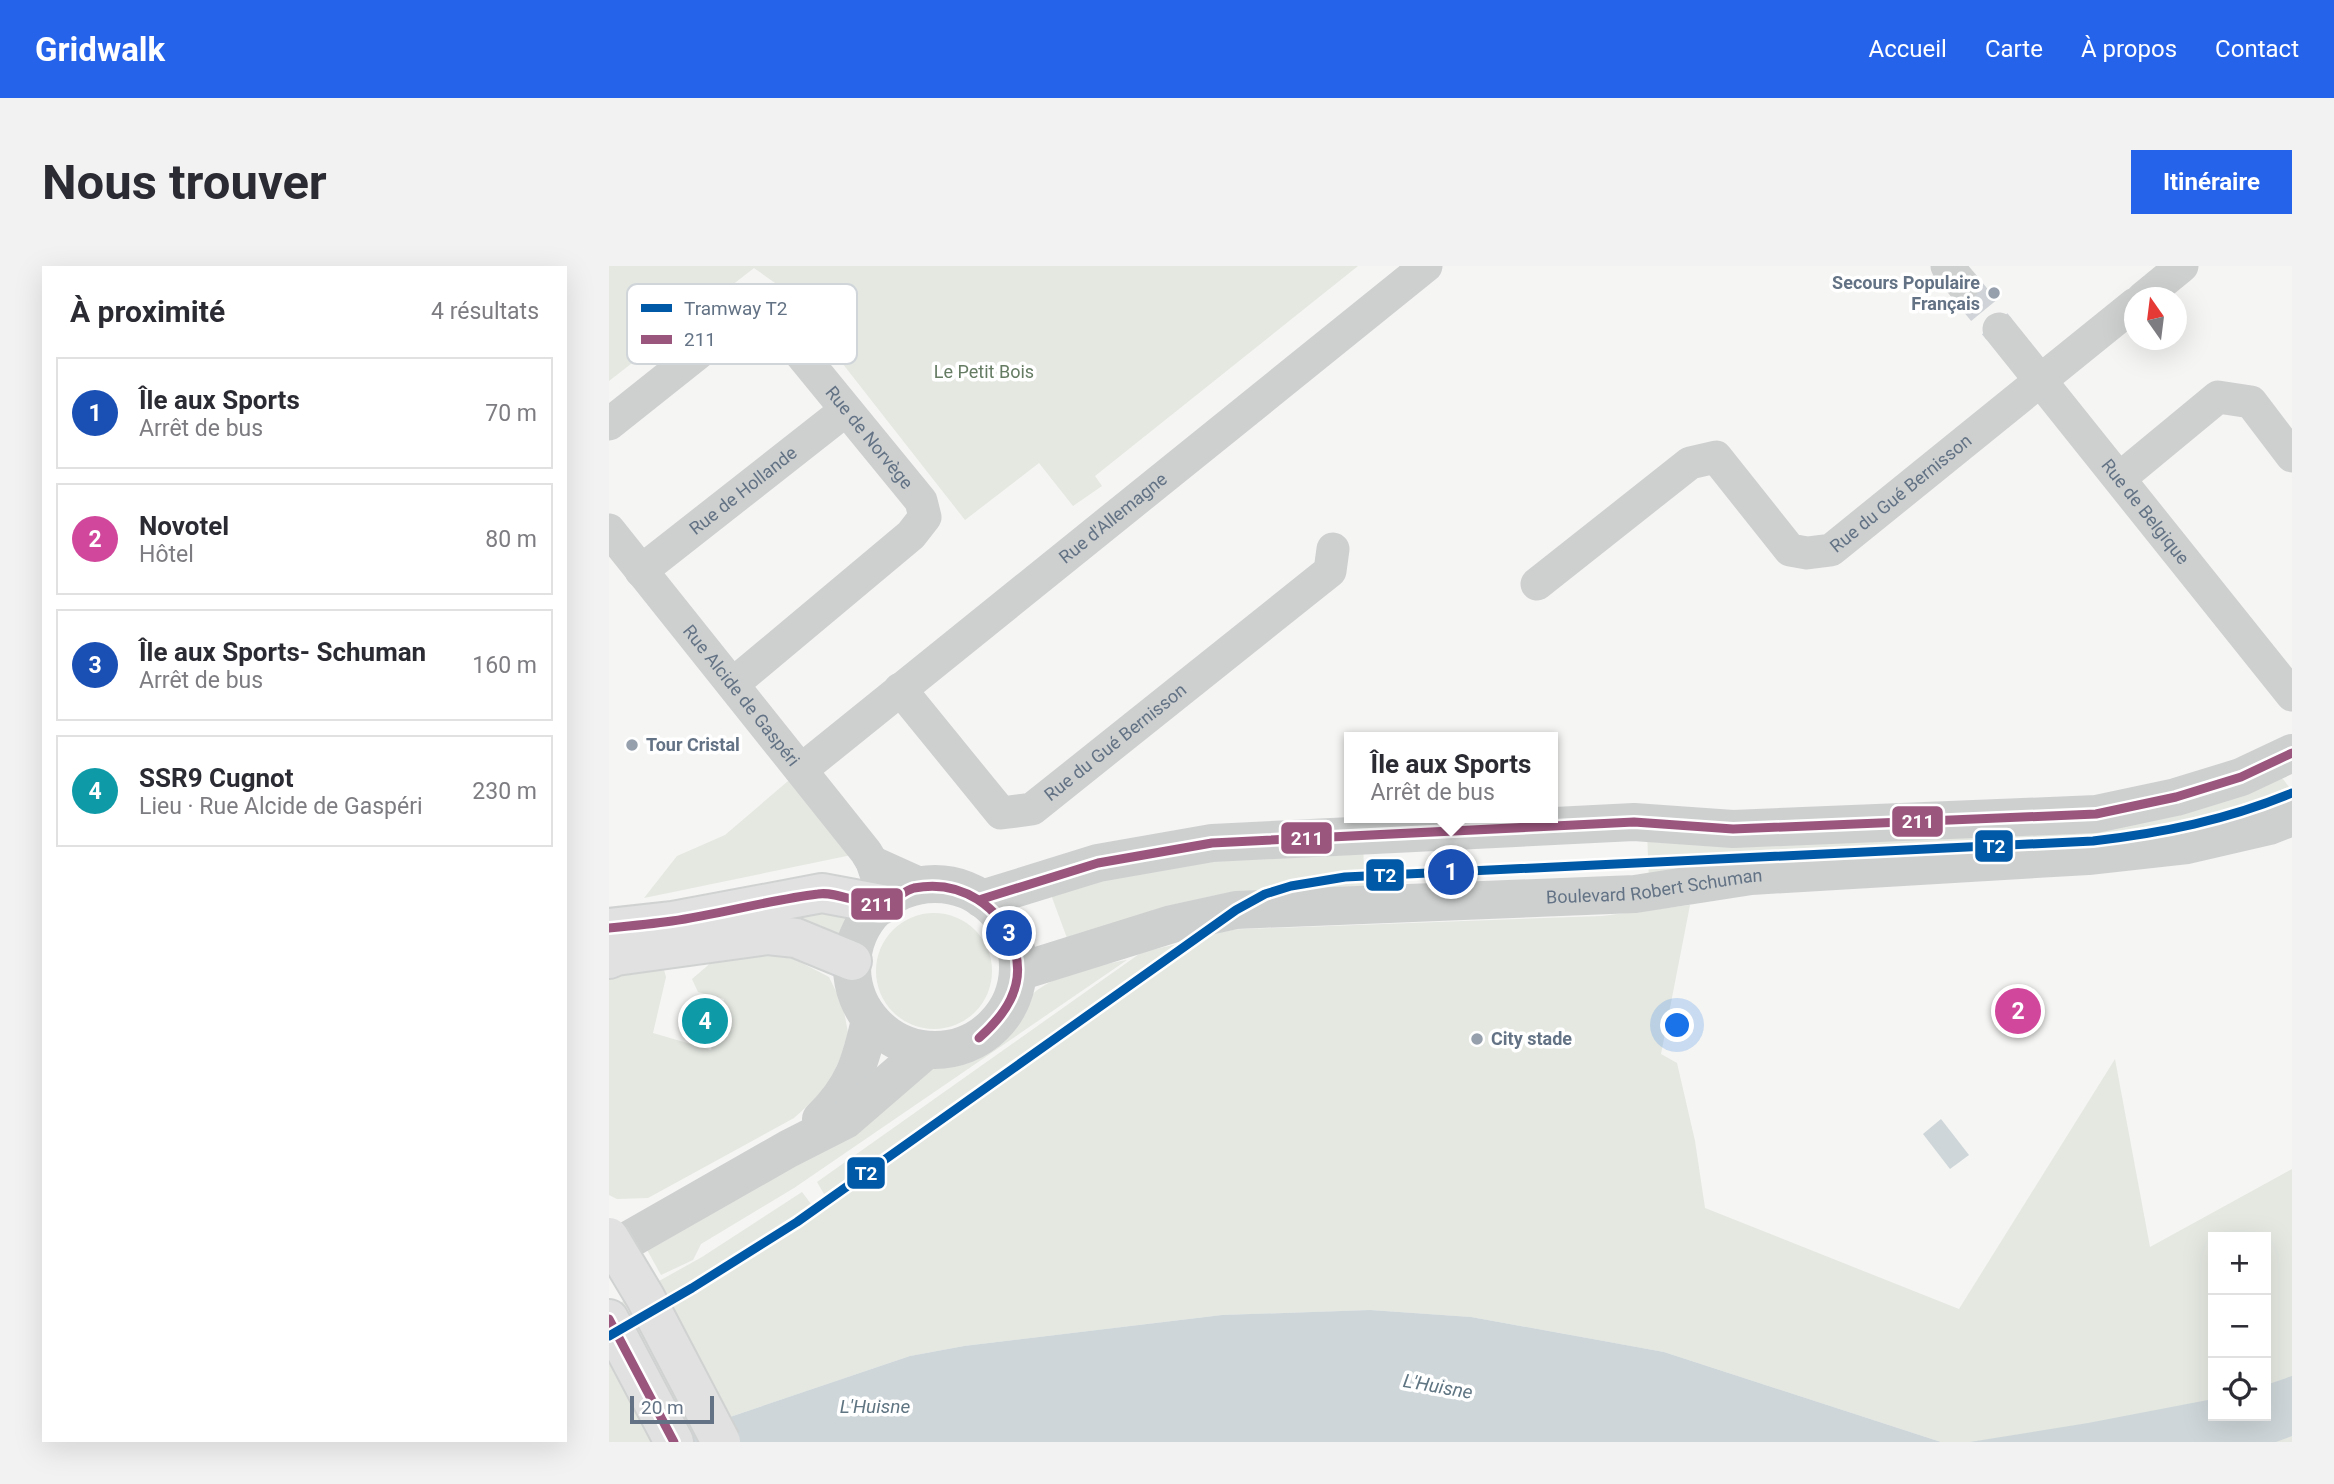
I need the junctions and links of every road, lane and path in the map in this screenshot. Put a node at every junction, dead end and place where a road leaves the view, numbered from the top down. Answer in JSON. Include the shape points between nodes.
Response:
{"nodes":[{"id":1,"x":1426,"y":266,"type":"edge"},
{"id":2,"x":2182,"y":266,"type":"edge"},
{"id":3,"x":2156,"y":287,"type":"edge"},
{"id":4,"x":2124,"y":312,"type":"edge"},
{"id":5,"x":1999,"y":328,"type":"tunnel mouth"},
{"id":6,"x":684,"y":364,"type":"edge"},
{"id":7,"x":809,"y":364,"type":"edge"},
{"id":8,"x":2041,"y":379,"type":"junction"},
{"id":9,"x":846,"y":410,"type":"junction"},
{"id":10,"x":609,"y":424,"type":"edge"},
{"id":11,"x":2292,"y":456,"type":"edge"},
{"id":12,"x":2120,"y":478,"type":"junction"},
{"id":13,"x":609,"y":530,"type":"edge"},
{"id":14,"x":1333,"y":549,"type":"dead end"},
{"id":15,"x":642,"y":571,"type":"junction"},
{"id":16,"x":1537,"y":584,"type":"dead end"},
{"id":17,"x":733,"y":684,"type":"junction"},
{"id":18,"x":900,"y":689,"type":"junction"},
{"id":19,"x":2292,"y":695,"type":"edge"},
{"id":20,"x":2292,"y":753,"type":"edge"},
{"id":21,"x":801,"y":770,"type":"junction"},
{"id":22,"x":2292,"y":817,"type":"edge"},
{"id":23,"x":872,"y":862,"type":"junction"},
{"id":24,"x":923,"y":885,"type":"junction"},
{"id":25,"x":982,"y":899,"type":"junction"},
{"id":26,"x":883,"y":903,"type":"junction"},
{"id":27,"x":609,"y":928,"type":"edge"},
{"id":28,"x":609,"y":959,"type":"edge"},
{"id":29,"x":852,"y":961,"type":"junction"},
{"id":30,"x":1018,"y":972,"type":"junction"},
{"id":31,"x":870,"y":1020,"type":"junction"},
{"id":32,"x":926,"y":1050,"type":"junction"},
{"id":33,"x":788,"y":1149,"type":"junction"},
{"id":34,"x":609,"y":1237,"type":"edge"},
{"id":35,"x":609,"y":1251,"type":"edge"},
{"id":36,"x":609,"y":1319,"type":"edge"},
{"id":37,"x":674,"y":1442,"type":"edge"},
{"id":38,"x":721,"y":1442,"type":"edge"}],
"edges":[{"from":1,"to":18,"type":"street","name":"Rue d'Allemagne"},
{"from":2,"to":3,"type":"street"},
{"from":4,"to":8,"type":"street"},
{"from":5,"to":8,"type":"street","name":"Rue de Belgique"},
{"from":6,"to":10,"type":"street","name":"Rue de Norvège"},
{"from":7,"to":9,"type":"street","name":"Rue de Norvège"},
{"from":8,"to":12,"type":"street","name":"Rue de Belgique"},
{"from":8,"to":16,"type":"street","name":"Rue du Gué Bernisson","via":[[1831,550],[1790,550],[1716,457],[1690,463]]},
{"from":9,"to":15,"type":"street","name":"Rue de Hollande"},
{"from":9,"to":17,"type":"street","name":"Rue de Norvège","via":[[921,501],[925,517],[911,535]]},
{"from":11,"to":12,"type":"street","via":[[2251,402],[2218,397]]},
{"from":12,"to":19,"type":"street","name":"Rue de Belgique"},
{"from":13,"to":15,"type":"street","name":"Rue Alcide de Gaspéri"},
{"from":14,"to":18,"type":"street","name":"Rue du Gué Bernisson","via":[[1330,570],[1031,809],[1001,813]]},
{"from":15,"to":17,"type":"street","name":"Rue Alcide de Gaspéri"},
{"from":17,"to":21,"type":"street","name":"Rue Alcide de Gaspéri"},
{"from":18,"to":21,"type":"street","name":"Rue d'Allemagne"},
{"from":20,"to":25,"type":"street","via":[[2176,797],[2097,814],[1733,829],[1634,822],[1212,843],[1098,863]]},
{"from":21,"to":23,"type":"street","name":"Rue Alcide de Gaspéri"},
{"from":22,"to":30,"type":"street","name":"Boulevard Robert Schuman","via":[[2187,845],[2088,856],[1751,876],[1635,894],[1236,910],[1172,924]]},
{"from":23,"to":24,"type":"street","name":"Rue Alcide de Gaspéri"},
{"from":23,"to":26,"type":"street","name":"Rue Alcide de Gaspéri"},
{"from":24,"to":25,"type":"street","via":[[944,885]]},
{"from":24,"to":26,"type":"street"},
{"from":25,"to":30,"type":"street","via":[[1001,918],[1014,942]]},
{"from":26,"to":27,"type":"main road","via":[[822,893]]},
{"from":26,"to":29,"type":"street","via":[[856,940]]},
{"from":28,"to":29,"type":"main road","via":[[768,935],[796,938]]},
{"from":29,"to":31,"type":"street","via":[[859,1002]]},
{"from":30,"to":32,"type":"street","via":[[1013,996],[999,1020],[979,1038],[953,1048]]},
{"from":31,"to":32,"type":"street","via":[[895,1040]]},
{"from":31,"to":33,"type":"street","via":[[859,1066],[841,1100]]},
{"from":32,"to":33,"type":"street","via":[[845,1120]]},
{"from":33,"to":35,"type":"street"},
{"from":34,"to":38,"type":"main road","bridge":true},
{"from":36,"to":37,"type":"main road"}]}
